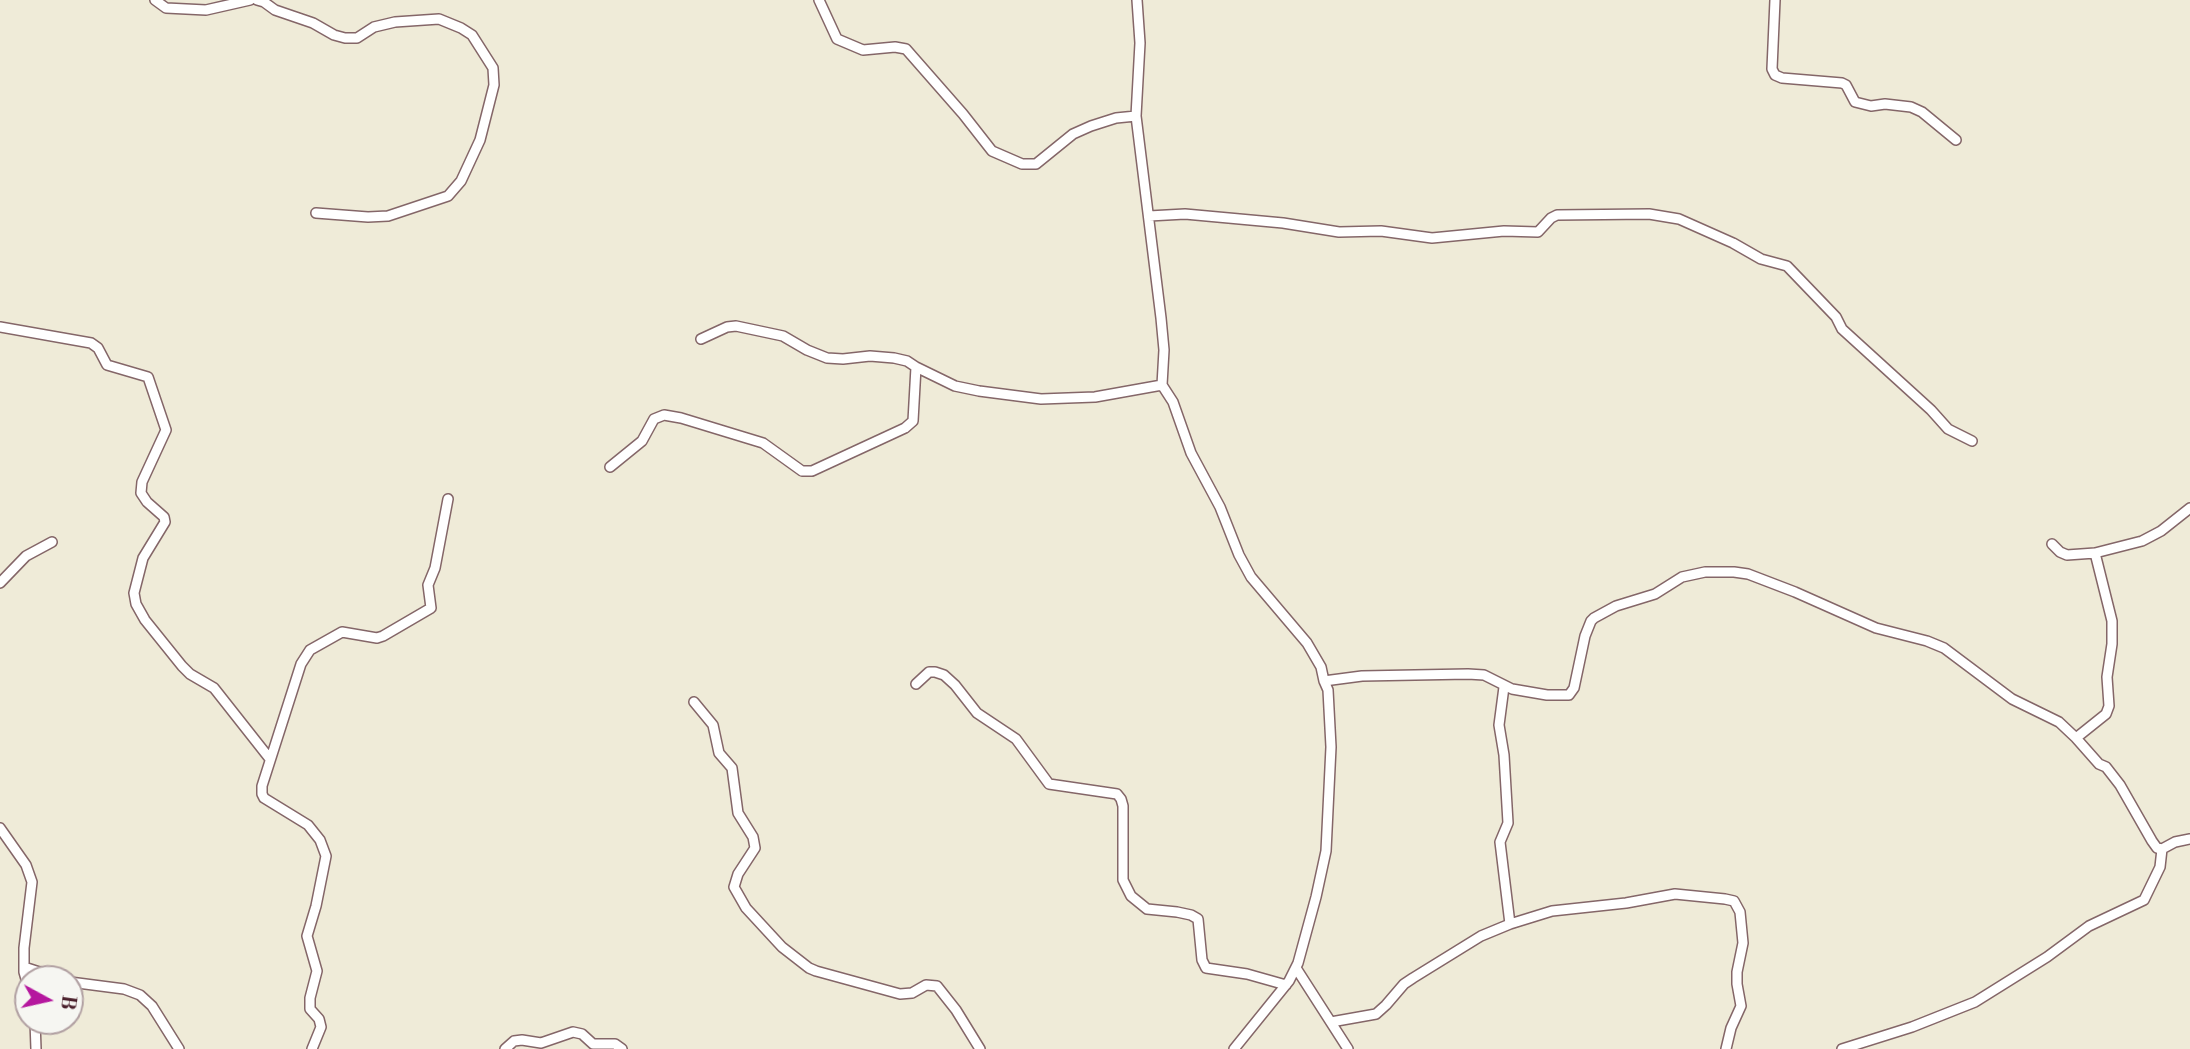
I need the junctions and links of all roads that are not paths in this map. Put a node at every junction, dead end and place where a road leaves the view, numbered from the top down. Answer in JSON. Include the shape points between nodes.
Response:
{"nodes":[{"id":1,"x":155,"y":0,"type":"edge"},
{"id":2,"x":250,"y":0,"type":"edge"},
{"id":3,"x":257,"y":0,"type":"edge"},
{"id":4,"x":819,"y":0,"type":"edge"},
{"id":5,"x":1137,"y":0,"type":"edge"},
{"id":6,"x":1775,"y":0,"type":"edge"},
{"id":7,"x":1136,"y":116,"type":"junction"},
{"id":8,"x":1956,"y":140,"type":"dead end"},
{"id":9,"x":316,"y":213,"type":"dead end"},
{"id":10,"x":1149,"y":216,"type":"junction"},
{"id":11,"x":0,"y":327,"type":"edge"},
{"id":12,"x":701,"y":339,"type":"dead end"},
{"id":13,"x":916,"y":367,"type":"junction"},
{"id":14,"x":1162,"y":385,"type":"junction"},
{"id":15,"x":1972,"y":441,"type":"dead end"},
{"id":16,"x":610,"y":467,"type":"dead end"},
{"id":17,"x":448,"y":499,"type":"dead end"},
{"id":18,"x":2190,"y":508,"type":"edge"},
{"id":19,"x":52,"y":542,"type":"dead end"},
{"id":20,"x":2052,"y":544,"type":"dead end"},
{"id":21,"x":2095,"y":553,"type":"junction"},
{"id":22,"x":0,"y":583,"type":"edge"},
{"id":23,"x":1324,"y":681,"type":"junction"},
{"id":24,"x":916,"y":684,"type":"dead end"},
{"id":25,"x":1504,"y":687,"type":"junction"},
{"id":26,"x":694,"y":702,"type":"dead end"},
{"id":27,"x":2076,"y":737,"type":"junction"},
{"id":28,"x":270,"y":759,"type":"junction"},
{"id":29,"x":0,"y":828,"type":"edge"},
{"id":30,"x":2190,"y":839,"type":"edge"},
{"id":31,"x":2162,"y":849,"type":"junction"},
{"id":32,"x":1510,"y":923,"type":"junction"},
{"id":33,"x":24,"y":965,"type":"edge"},
{"id":34,"x":1296,"y":968,"type":"junction"},
{"id":35,"x":84,"y":984,"type":"edge"},
{"id":36,"x":1286,"y":985,"type":"junction"},
{"id":37,"x":1331,"y":1022,"type":"junction"},
{"id":38,"x":179,"y":1049,"type":"edge"},
{"id":39,"x":312,"y":1049,"type":"edge"},
{"id":40,"x":505,"y":1049,"type":"edge"},
{"id":41,"x":622,"y":1049,"type":"edge"},
{"id":42,"x":980,"y":1049,"type":"edge"},
{"id":43,"x":1234,"y":1049,"type":"edge"},
{"id":44,"x":1348,"y":1049,"type":"edge"},
{"id":45,"x":1726,"y":1049,"type":"edge"},
{"id":46,"x":1842,"y":1049,"type":"edge"}],
"edges":[{"from":1,"to":2,"type":"street","via":[[166,8],[195,10]]},
{"from":3,"to":9,"type":"street","via":[[345,38],[395,22],[439,19],[472,35],[493,68],[494,85],[480,140],[449,196],[387,216]]},
{"from":4,"to":7,"type":"street","via":[[836,39],[863,50],[906,49],[992,151],[1022,164],[1036,164],[1073,134],[1091,126]]},
{"from":5,"to":7,"type":"street"},
{"from":6,"to":8,"type":"street","via":[[1775,75],[1842,83],[1855,102],[1871,106],[1911,107]]},
{"from":7,"to":10,"type":"street"},
{"from":10,"to":14,"type":"street","via":[[1164,350]]},
{"from":10,"to":15,"type":"street","via":[[1185,214],[1432,239],[1538,232],[1557,215],[1649,214],[1679,219],[1761,259],[1787,266],[1842,329],[1948,429]]},
{"from":11,"to":28,"type":"street","via":[[91,343],[107,365],[148,377],[166,430],[141,493],[165,522],[143,558],[134,593],[136,604],[182,666],[214,688]]},
{"from":12,"to":13,"type":"street","via":[[736,326],[783,336],[827,358],[894,358]]},
{"from":13,"to":14,"type":"street","via":[[955,386],[1041,399],[1096,397]]},
{"from":13,"to":16,"type":"street","via":[[913,421],[812,471],[802,471],[762,443],[664,415],[654,419],[642,441]]},
{"from":14,"to":23,"type":"street","via":[[1245,566],[1307,643]]},
{"from":17,"to":28,"type":"street","via":[[428,585],[432,608],[383,636],[342,632],[310,650],[301,664]]},
{"from":18,"to":21,"type":"street","via":[[2142,541]]},
{"from":19,"to":22,"type":"street","via":[[26,556]]},
{"from":20,"to":21,"type":"street","via":[[2067,555]]},
{"from":21,"to":27,"type":"street","via":[[2112,621],[2106,677],[2109,706],[2106,715]]},
{"from":23,"to":25,"type":"street","via":[[1468,674],[1484,675]]},
{"from":23,"to":34,"type":"street","via":[[1331,747],[1326,851]]},
{"from":24,"to":36,"type":"street","via":[[929,672],[944,675],[977,713],[1016,739],[1049,784],[1117,794],[1123,806],[1123,880],[1131,896],[1147,909],[1198,919],[1206,968]]},
{"from":25,"to":27,"type":"street","via":[[1569,695],[1594,618],[1655,594],[1682,577],[1734,572],[1763,579],[1875,628],[1944,648],[1998,690],[2059,722]]},
{"from":25,"to":32,"type":"street","via":[[1499,725],[1508,823],[1500,842]]},
{"from":26,"to":42,"type":"street","via":[[713,725],[719,753],[732,768],[738,813],[753,836],[755,848],[734,887],[746,908],[782,947],[816,971],[900,994],[937,986]]},
{"from":27,"to":31,"type":"street","via":[[2120,785],[2152,841]]},
{"from":28,"to":39,"type":"street","via":[[261,794],[308,825],[326,856],[307,936],[317,971],[310,1009],[321,1027]]},
{"from":29,"to":33,"type":"street","via":[[26,865],[32,882]]},
{"from":30,"to":31,"type":"street"},
{"from":31,"to":46,"type":"street","via":[[2160,867],[2144,900],[2089,926],[1975,1002]]},
{"from":32,"to":37,"type":"street","via":[[1404,984],[1376,1014]]},
{"from":32,"to":45,"type":"street","via":[[1552,911],[1675,894],[1734,901],[1743,930],[1737,972],[1741,1006]]},
{"from":34,"to":36,"type":"street"},
{"from":34,"to":37,"type":"street"},
{"from":35,"to":38,"type":"street","via":[[140,995]]},
{"from":36,"to":43,"type":"street"},
{"from":37,"to":44,"type":"street"},
{"from":40,"to":41,"type":"street","via":[[514,1041],[541,1043],[573,1032],[593,1044],[615,1044]]}]}
